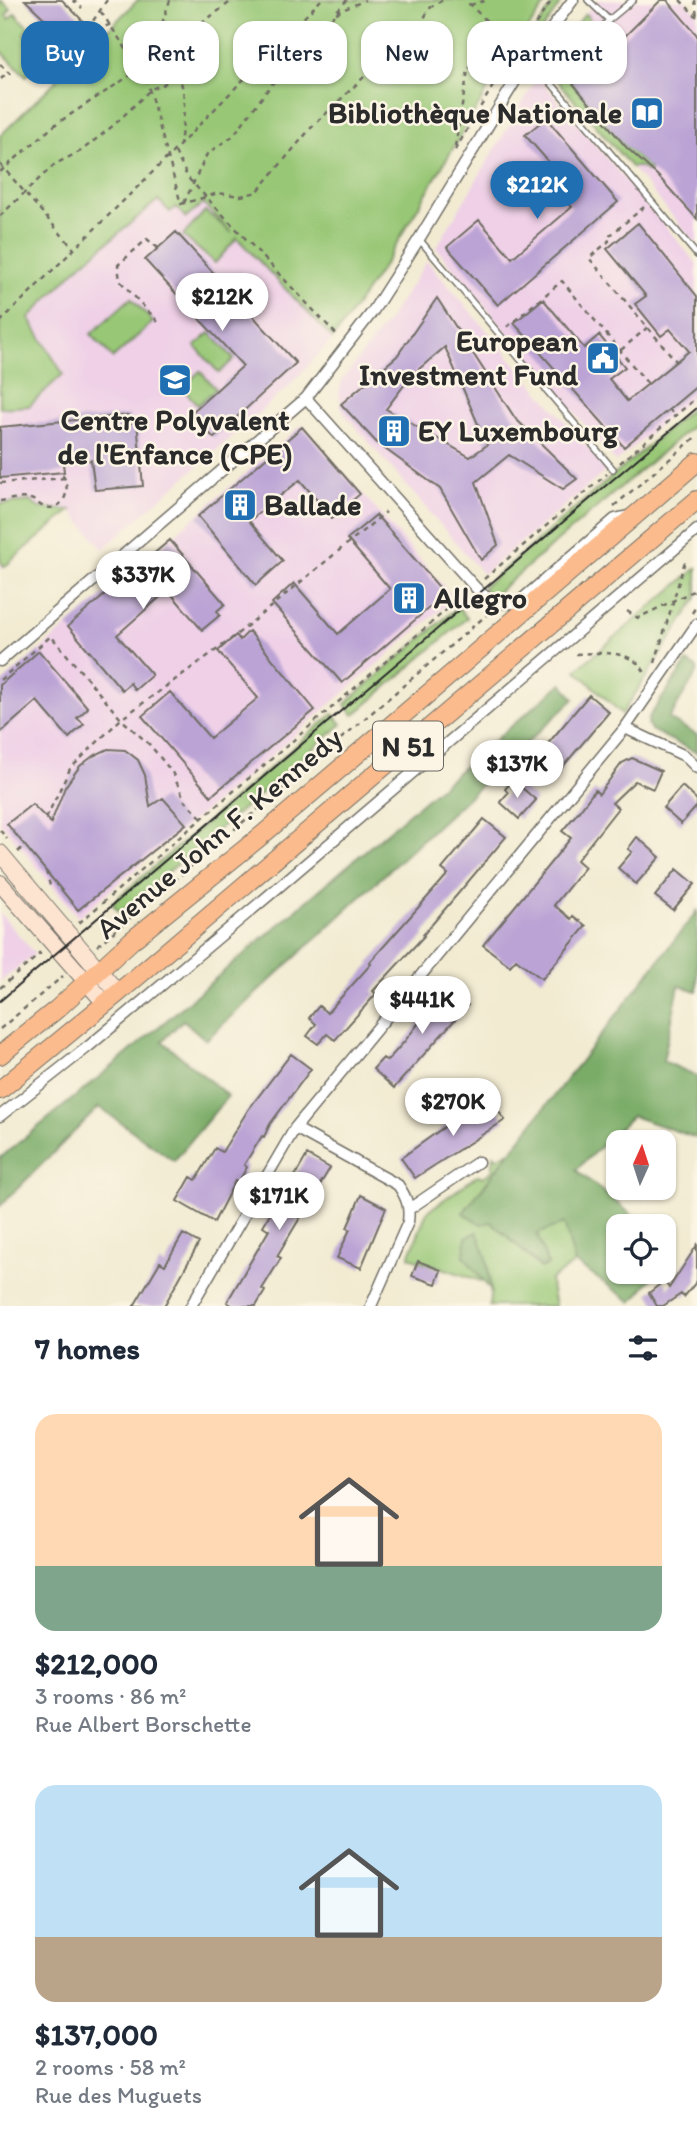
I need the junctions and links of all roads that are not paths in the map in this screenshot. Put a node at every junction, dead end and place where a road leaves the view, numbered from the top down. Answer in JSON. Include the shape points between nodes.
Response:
{"nodes":[{"id":1,"x":573,"y":0,"type":"edge"},
{"id":2,"x":588,"y":0,"type":"edge"},
{"id":3,"x":633,"y":0,"type":"edge"},
{"id":4,"x":608,"y":20,"type":"joint"},
{"id":5,"x":557,"y":21,"type":"edge"},
{"id":6,"x":513,"y":84,"type":"edge"},
{"id":7,"x":552,"y":84,"type":"edge"},
{"id":8,"x":419,"y":239,"type":"junction"},
{"id":9,"x":697,"y":255,"type":"edge"},
{"id":10,"x":306,"y":398,"type":"junction"},
{"id":11,"x":697,"y":462,"type":"edge"},
{"id":12,"x":613,"y":469,"type":"road end"},
{"id":13,"x":697,"y":500,"type":"edge"},
{"id":14,"x":634,"y":514,"type":"junction"},
{"id":15,"x":697,"y":530,"type":"edge"},
{"id":16,"x":697,"y":624,"type":"edge"},
{"id":17,"x":0,"y":661,"type":"edge"},
{"id":18,"x":625,"y":729,"type":"junction"},
{"id":19,"x":697,"y":768,"type":"edge"},
{"id":20,"x":0,"y":853,"type":"edge"},
{"id":21,"x":0,"y":883,"type":"edge"},
{"id":22,"x":80,"y":961,"type":"junction"},
{"id":23,"x":93,"y":976,"type":"junction"},
{"id":24,"x":112,"y":998,"type":"junction"},
{"id":25,"x":0,"y":1055,"type":"edge"},
{"id":26,"x":0,"y":1090,"type":"edge"},
{"id":27,"x":0,"y":1115,"type":"edge"},
{"id":28,"x":295,"y":1128,"type":"junction"},
{"id":29,"x":478,"y":1162,"type":"dead end"},
{"id":30,"x":409,"y":1209,"type":"junction"},
{"id":31,"x":191,"y":1306,"type":"edge"},
{"id":32,"x":371,"y":1306,"type":"edge"}],
"edges":[{"from":1,"to":5,"type":"street"},
{"from":2,"to":4,"type":"lane"},
{"from":3,"to":4,"type":"lane"},
{"from":6,"to":8,"type":"street"},
{"from":7,"to":9,"type":"lane"},
{"from":8,"to":10,"type":"street","via":[[365,322]]},
{"from":8,"to":12,"type":"lane"},
{"from":10,"to":14,"type":"street","via":[[474,586],[500,604],[519,602],[615,519]]},
{"from":10,"to":17,"type":"street"},
{"from":11,"to":14,"type":"main road","name":"Avenue John F. Kennedy","number":"N 51"},
{"from":13,"to":24,"type":"main road","name":"Avenue John F. Kennedy","number":"N 51"},
{"from":14,"to":23,"type":"main road","name":"Avenue John F. Kennedy","number":"N 51"},
{"from":15,"to":27,"type":"street","via":[[89,1046]]},
{"from":16,"to":18,"type":"street"},
{"from":18,"to":19,"type":"street","via":[[685,756]]},
{"from":18,"to":28,"type":"street"},
{"from":20,"to":22,"type":"street"},
{"from":21,"to":22,"type":"street"},
{"from":22,"to":23,"type":"street"},
{"from":23,"to":24,"type":"street"},
{"from":23,"to":25,"type":"main road","name":"Avenue John F. Kennedy","number":"N 51"},
{"from":24,"to":26,"type":"main road","name":"Avenue John F. Kennedy","number":"N 51"},
{"from":28,"to":30,"type":"street","via":[[398,1185]]},
{"from":28,"to":31,"type":"street"},
{"from":29,"to":30,"type":"street"},
{"from":30,"to":32,"type":"street","via":[[408,1222]]}]}
